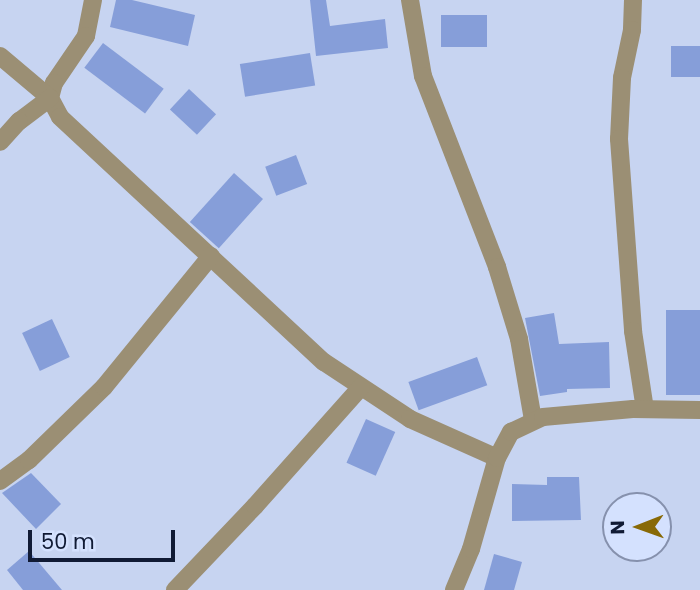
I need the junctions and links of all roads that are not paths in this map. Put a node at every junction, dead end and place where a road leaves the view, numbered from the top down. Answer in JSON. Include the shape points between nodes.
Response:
{"nodes":[{"id":1,"x":93,"y":0,"type":"edge"},
{"id":2,"x":410,"y":0,"type":"edge"},
{"id":3,"x":633,"y":0,"type":"edge"},
{"id":4,"x":0,"y":56,"type":"edge"},
{"id":5,"x":50,"y":98,"type":"junction"},
{"id":6,"x":0,"y":142,"type":"edge"},
{"id":7,"x":211,"y":256,"type":"junction"},
{"id":8,"x":361,"y":387,"type":"junction"},
{"id":9,"x":645,"y":409,"type":"junction"},
{"id":10,"x":700,"y":410,"type":"edge"},
{"id":11,"x":533,"y":420,"type":"junction"},
{"id":12,"x":497,"y":458,"type":"junction"},
{"id":13,"x":0,"y":481,"type":"edge"},
{"id":14,"x":175,"y":590,"type":"edge"},
{"id":15,"x":454,"y":590,"type":"edge"}],
"edges":[{"from":1,"to":5,"type":"street","via":[[86,36],[54,83]]},
{"from":2,"to":11,"type":"street","via":[[424,76],[519,339]]},
{"from":3,"to":9,"type":"street","via":[[619,139],[633,331]]},
{"from":4,"to":5,"type":"street"},
{"from":5,"to":6,"type":"street"},
{"from":5,"to":7,"type":"street","via":[[71,129]]},
{"from":7,"to":8,"type":"street","via":[[324,362]]},
{"from":7,"to":13,"type":"street","via":[[104,387],[29,460]]},
{"from":8,"to":12,"type":"street","via":[[410,419]]},
{"from":8,"to":14,"type":"street"},
{"from":9,"to":10,"type":"street"},
{"from":9,"to":11,"type":"street"},
{"from":11,"to":12,"type":"street","via":[[511,432]]},
{"from":12,"to":15,"type":"street"}]}
